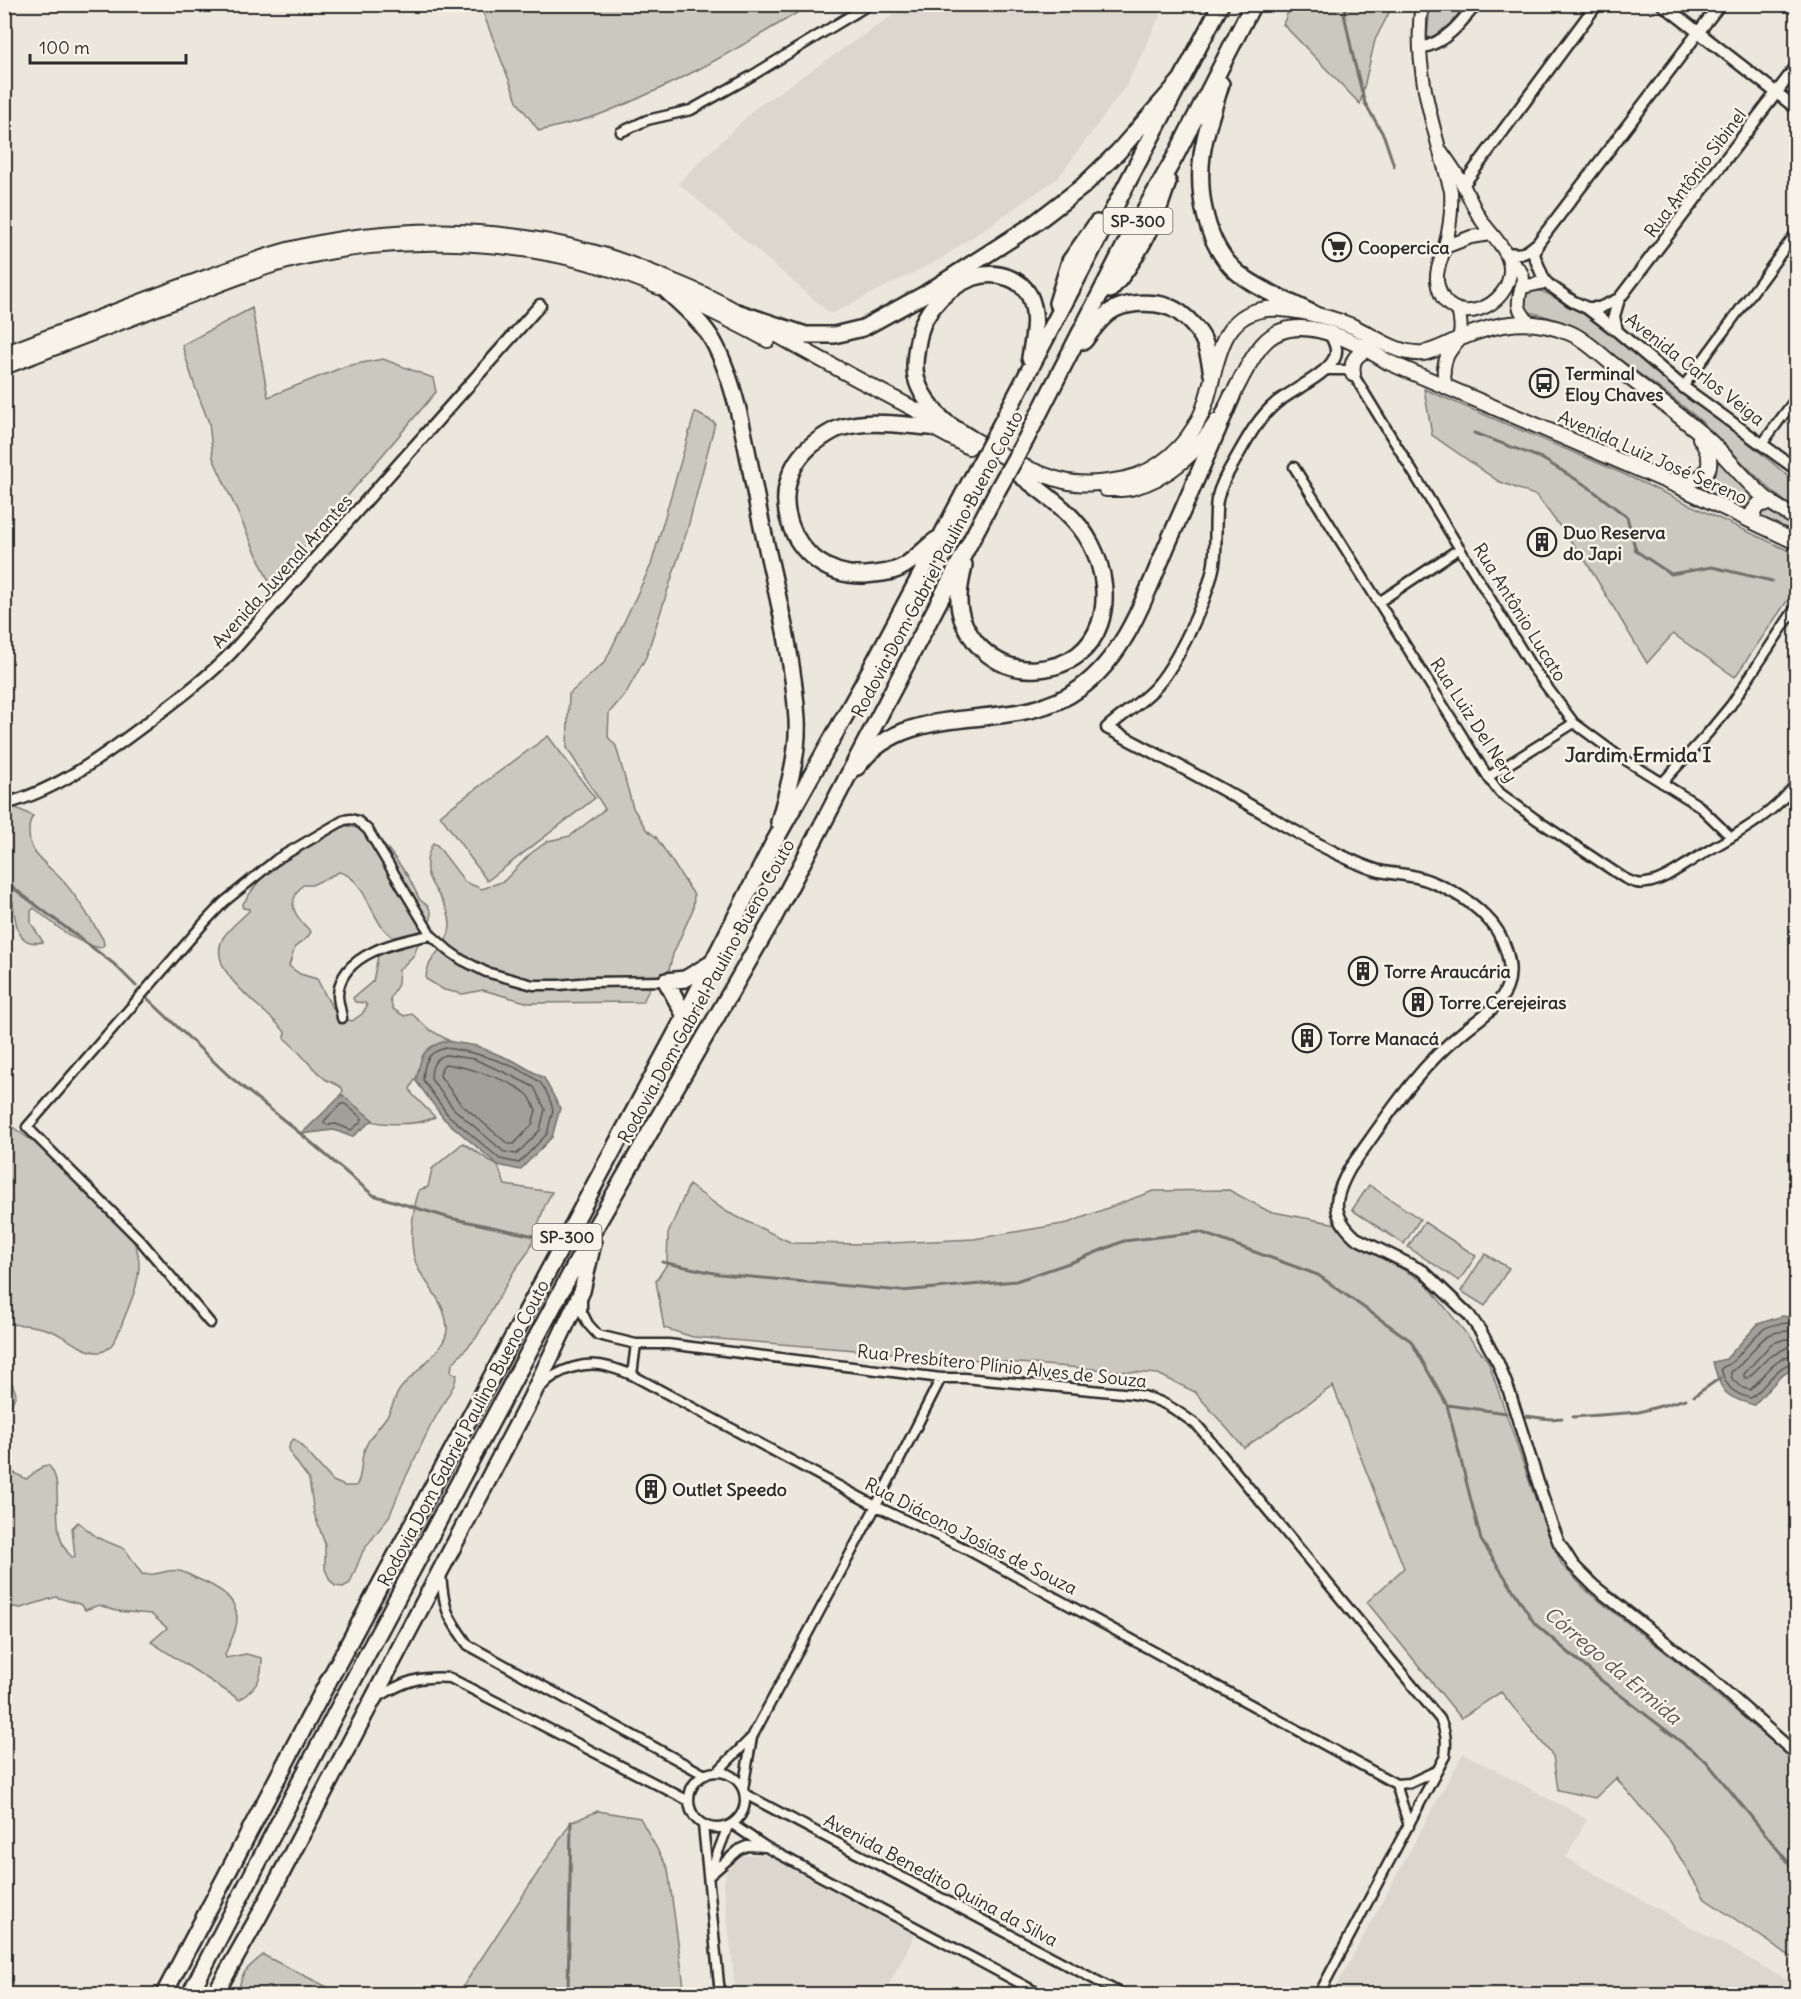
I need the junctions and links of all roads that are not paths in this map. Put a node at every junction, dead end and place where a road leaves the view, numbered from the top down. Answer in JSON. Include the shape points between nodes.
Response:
{"nodes":[{"id":1,"x":870,"y":4,"type":"edge"},
{"id":2,"x":1221,"y":4,"type":"edge"},
{"id":3,"x":1253,"y":4,"type":"edge"},
{"id":4,"x":1422,"y":4,"type":"edge"},
{"id":5,"x":1476,"y":4,"type":"edge"},
{"id":6,"x":1597,"y":4,"type":"edge"},
{"id":7,"x":1662,"y":4,"type":"edge"},
{"id":8,"x":1720,"y":4,"type":"edge"},
{"id":9,"x":1699,"y":33,"type":"junction"},
{"id":10,"x":1421,"y":48,"type":"junction"},
{"id":11,"x":1230,"y":53,"type":"junction"},
{"id":12,"x":1797,"y":67,"type":"edge"},
{"id":13,"x":1181,"y":80,"type":"junction"},
{"id":14,"x":1777,"y":92,"type":"junction"},
{"id":15,"x":1797,"y":108,"type":"edge"},
{"id":16,"x":621,"y":132,"type":"dead end"},
{"id":17,"x":1441,"y":150,"type":"junction"},
{"id":18,"x":1463,"y":185,"type":"junction"},
{"id":19,"x":1797,"y":233,"type":"edge"},
{"id":20,"x":1491,"y":234,"type":"junction"},
{"id":21,"x":1538,"y":243,"type":"junction"},
{"id":22,"x":1445,"y":247,"type":"junction"},
{"id":23,"x":1507,"y":257,"type":"junction"},
{"id":24,"x":1545,"y":282,"type":"junction"},
{"id":25,"x":1523,"y":287,"type":"junction"},
{"id":26,"x":667,"y":291,"type":"junction"},
{"id":27,"x":1619,"y":299,"type":"junction"},
{"id":28,"x":540,"y":305,"type":"dead end"},
{"id":29,"x":1587,"y":308,"type":"junction"},
{"id":30,"x":1458,"y":310,"type":"junction"},
{"id":31,"x":737,"y":312,"type":"junction"},
{"id":32,"x":1314,"y":314,"type":"junction"},
{"id":33,"x":1529,"y":323,"type":"junction"},
{"id":34,"x":1617,"y":331,"type":"junction"},
{"id":35,"x":1330,"y":334,"type":"junction"},
{"id":36,"x":1460,"y":339,"type":"junction"},
{"id":37,"x":1366,"y":349,"type":"junction"},
{"id":38,"x":4,"y":354,"type":"edge"},
{"id":39,"x":4,"y":367,"type":"edge"},
{"id":40,"x":1326,"y":370,"type":"junction"},
{"id":41,"x":1027,"y":373,"type":"junction"},
{"id":42,"x":1212,"y":374,"type":"junction"},
{"id":43,"x":1353,"y":374,"type":"junction"},
{"id":44,"x":1053,"y":385,"type":"junction"},
{"id":45,"x":1446,"y":387,"type":"junction"},
{"id":46,"x":1683,"y":387,"type":"junction"},
{"id":47,"x":1232,"y":396,"type":"junction"},
{"id":48,"x":1797,"y":398,"type":"edge"},
{"id":49,"x":1688,"y":424,"type":"junction"},
{"id":50,"x":930,"y":427,"type":"junction"},
{"id":51,"x":970,"y":438,"type":"junction"},
{"id":52,"x":1762,"y":444,"type":"junction"},
{"id":53,"x":1294,"y":467,"type":"dead end"},
{"id":54,"x":1797,"y":469,"type":"edge"},
{"id":55,"x":1015,"y":471,"type":"junction"},
{"id":56,"x":1659,"y":479,"type":"junction"},
{"id":57,"x":1771,"y":502,"type":"junction"},
{"id":58,"x":1797,"y":519,"type":"edge"},
{"id":59,"x":1754,"y":521,"type":"junction"},
{"id":60,"x":941,"y":536,"type":"junction"},
{"id":61,"x":1797,"y":542,"type":"edge"},
{"id":62,"x":969,"y":546,"type":"junction"},
{"id":63,"x":1460,"y":548,"type":"junction"},
{"id":64,"x":1379,"y":602,"type":"junction"},
{"id":65,"x":1797,"y":607,"type":"edge"},
{"id":66,"x":1574,"y":723,"type":"junction"},
{"id":67,"x":1488,"y":777,"type":"junction"},
{"id":68,"x":1662,"y":783,"type":"junction"},
{"id":69,"x":1797,"y":783,"type":"edge"},
{"id":70,"x":836,"y":796,"type":"junction"},
{"id":71,"x":4,"y":804,"type":"edge"},
{"id":72,"x":1731,"y":837,"type":"junction"},
{"id":73,"x":773,"y":844,"type":"junction"},
{"id":74,"x":431,"y":934,"type":"junction"},
{"id":75,"x":711,"y":963,"type":"junction"},
{"id":76,"x":666,"y":981,"type":"junction"},
{"id":77,"x":685,"y":1016,"type":"junction"},
{"id":78,"x":342,"y":1018,"type":"dead end"},
{"id":79,"x":596,"y":1226,"type":"junction"},
{"id":80,"x":582,"y":1291,"type":"junction"},
{"id":81,"x":210,"y":1323,"type":"dead end"},
{"id":82,"x":636,"y":1344,"type":"junction"},
{"id":83,"x":632,"y":1375,"type":"junction"},
{"id":84,"x":940,"y":1378,"type":"junction"},
{"id":85,"x":530,"y":1400,"type":"junction"},
{"id":86,"x":876,"y":1506,"type":"junction"},
{"id":87,"x":441,"y":1572,"type":"junction"},
{"id":88,"x":363,"y":1716,"type":"junction"},
{"id":89,"x":752,"y":1737,"type":"junction"},
{"id":90,"x":1797,"y":1754,"type":"edge"},
{"id":91,"x":717,"y":1772,"type":"junction"},
{"id":92,"x":1436,"y":1772,"type":"junction"},
{"id":93,"x":705,"y":1775,"type":"junction"},
{"id":94,"x":1396,"y":1784,"type":"junction"},
{"id":95,"x":743,"y":1792,"type":"junction"},
{"id":96,"x":689,"y":1801,"type":"junction"},
{"id":97,"x":703,"y":1825,"type":"junction"},
{"id":98,"x":730,"y":1825,"type":"junction"},
{"id":99,"x":1408,"y":1826,"type":"junction"},
{"id":100,"x":766,"y":1847,"type":"junction"},
{"id":101,"x":709,"y":1876,"type":"junction"},
{"id":102,"x":164,"y":1995,"type":"edge"},
{"id":103,"x":190,"y":1995,"type":"edge"},
{"id":104,"x":215,"y":1995,"type":"edge"},
{"id":105,"x":720,"y":1995,"type":"edge"},
{"id":106,"x":1040,"y":1995,"type":"edge"},
{"id":107,"x":1122,"y":1995,"type":"edge"},
{"id":108,"x":1319,"y":1995,"type":"edge"}],
"edges":[{"from":1,"to":16,"type":"street","via":[[691,110],[648,120]]},
{"from":2,"to":13,"type":"highway","name":"Rodovia Dom Gabriel Paulino Bueno Couto","number":"SP-300"},
{"from":3,"to":11,"type":"highway","name":"Rodovia Dom Gabriel Paulino Bueno Couto","number":"SP-300"},
{"from":4,"to":10,"type":"main road"},
{"from":5,"to":10,"type":"street","via":[[1444,39]]},
{"from":6,"to":18,"type":"street"},
{"from":7,"to":9,"type":"street"},
{"from":8,"to":9,"type":"street"},
{"from":9,"to":14,"type":"street"},
{"from":9,"to":21,"type":"street"},
{"from":10,"to":17,"type":"main road","via":[[1424,81]]},
{"from":11,"to":32,"type":"highway","via":[[1202,154],[1200,184],[1212,236],[1225,259],[1248,281]]},
{"from":11,"to":44,"type":"highway","name":"Rodovia Dom Gabriel Paulino Bueno Couto","number":"SP-300"},
{"from":12,"to":14,"type":"street","name":"Rua Antônio Sibinel"},
{"from":13,"to":31,"type":"highway","via":[[1082,187],[1031,226],[925,294],[863,328],[834,335],[806,335]]},
{"from":13,"to":41,"type":"highway","name":"Rodovia Dom Gabriel Paulino Bueno Couto","number":"SP-300"},
{"from":14,"to":15,"type":"street"},
{"from":14,"to":27,"type":"street","name":"Rua Antônio Sibinel"},
{"from":17,"to":18,"type":"main road"},
{"from":17,"to":22,"type":"main road","via":[[1452,207]]},
{"from":18,"to":20,"type":"main road"},
{"from":19,"to":46,"type":"street"},
{"from":20,"to":22,"type":"main road"},
{"from":20,"to":23,"type":"main road"},
{"from":21,"to":23,"type":"street","via":[[1521,255]]},
{"from":21,"to":24,"type":"street","via":[[1534,255]]},
{"from":22,"to":30,"type":"main road","via":[[1437,282],[1440,294]]},
{"from":23,"to":25,"type":"main road","via":[[1519,269]]},
{"from":23,"to":30,"type":"main road","via":[[1510,270],[1499,297],[1477,311]]},
{"from":24,"to":25,"type":"main road"},
{"from":24,"to":29,"type":"street","name":"Avenida Carlos Veiga"},
{"from":25,"to":33,"type":"main road","via":[[1519,309]]},
{"from":26,"to":39,"type":"main road","name":"Avenida Luiz José Sereno","via":[[597,265],[518,248],[427,243],[349,249],[237,277]]},
{"from":26,"to":50,"type":"main road","name":"Avenida Luiz José Sereno","via":[[742,326]]},
{"from":26,"to":73,"type":"highway","via":[[713,341],[727,374],[792,667],[797,720],[795,755]]},
{"from":27,"to":29,"type":"street","via":[[1599,308]]},
{"from":27,"to":34,"type":"street","via":[[1614,316]]},
{"from":28,"to":71,"type":"street","name":"Avenida Juvenal Arantes","via":[[210,675],[107,753],[39,792]]},
{"from":29,"to":34,"type":"street","name":"Avenida Carlos Veiga"},
{"from":30,"to":36,"type":"main road"},
{"from":31,"to":38,"type":"main road","name":"Avenida Luiz José Sereno","via":[[685,286],[567,245],[470,233],[388,233],[254,260]]},
{"from":31,"to":51,"type":"main road","name":"Avenida Luiz José Sereno"},
{"from":32,"to":36,"type":"main road","name":"Avenida Luiz José Sereno","via":[[1350,325],[1404,352],[1424,353]]},
{"from":32,"to":42,"type":"main road","name":"Avenida Luiz José Sereno","via":[[1261,310],[1247,315],[1236,322],[1224,339]]},
{"from":33,"to":36,"type":"main road","name":"Avenida Luiz José Sereno","via":[[1492,326]]},
{"from":33,"to":49,"type":"main road","name":"Avenida Luiz José Sereno","via":[[1573,334]]},
{"from":34,"to":46,"type":"street","name":"Avenida Carlos Veiga"},
{"from":35,"to":37,"type":"main road","name":"Avenida Luiz José Sereno"},
{"from":35,"to":40,"type":"street","via":[[1336,353]]},
{"from":35,"to":47,"type":"main road","name":"Avenida Luiz José Sereno","via":[[1301,327],[1285,328],[1274,334],[1250,362]]},
{"from":36,"to":45,"type":"main road","via":[[1447,358]]},
{"from":37,"to":43,"type":"main road","via":[[1354,357]]},
{"from":37,"to":45,"type":"main road","name":"Avenida Luiz José Sereno","via":[[1388,363]]},
{"from":40,"to":43,"type":"street"},
{"from":40,"to":90,"type":"street","via":[[1275,404],[1251,432],[1221,486],[1209,586],[1178,655],[1154,689],[1107,728],[1338,854],[1378,871],[1435,884],[1470,903],[1497,930],[1510,970],[1503,997],[1419,1073],[1350,1168],[1341,1184],[1336,1214],[1356,1239],[1423,1271],[1469,1315],[1498,1363],[1549,1517],[1573,1564],[1594,1587],[1693,1664]]},
{"from":41,"to":51,"type":"highway","via":[[1035,327],[1029,296],[1019,282],[1002,275],[972,276],[938,301],[924,320],[917,347],[916,377],[925,397],[943,420]]},
{"from":41,"to":60,"type":"highway","name":"Rodovia Dom Gabriel Paulino Bueno Couto","number":"SP-300","bridge":true},
{"from":42,"to":44,"type":"highway","via":[[1204,340],[1179,311],[1131,304],[1105,315]]},
{"from":42,"to":51,"type":"main road","name":"Avenida Luiz José Sereno","via":[[1208,398],[1188,438],[1171,456],[1136,477],[1095,484],[1061,480],[1000,456]]},
{"from":43,"to":63,"type":"street","name":"Rua Antônio Lucato"},
{"from":44,"to":62,"type":"highway","name":"Rodovia Dom Gabriel Paulino Bueno Couto","number":"SP-300","bridge":true},
{"from":45,"to":56,"type":"main road","name":"Avenida Luiz José Sereno"},
{"from":46,"to":52,"type":"street","name":"Avenida Carlos Veiga"},
{"from":47,"to":55,"type":"main road","name":"Avenida Luiz José Sereno","via":[[1206,437],[1188,456],[1166,473],[1134,487],[1074,489]]},
{"from":47,"to":70,"type":"highway","via":[[1122,644],[1099,672],[1065,698],[1036,709],[915,727],[885,741],[864,758]]},
{"from":48,"to":52,"type":"street"},
{"from":49,"to":56,"type":"main road","via":[[1706,447],[1708,470],[1690,482]]},
{"from":49,"to":57,"type":"main road","name":"Avenida Luiz José Sereno"},
{"from":50,"to":55,"type":"main road","name":"Avenida Luiz José Sereno"},
{"from":50,"to":60,"type":"highway","via":[[869,423],[840,428],[800,457],[791,472],[785,504],[788,522],[803,548],[824,566],[840,573],[879,574],[901,567]]},
{"from":52,"to":54,"type":"street","name":"Avenida Carlos Veiga"},
{"from":53,"to":64,"type":"street","name":"Rua Luiz Del Nery"},
{"from":55,"to":62,"type":"highway","via":[[1071,518],[1090,543],[1102,573],[1105,598],[1101,619],[1081,653],[1058,666],[1029,670],[1008,666],[983,651],[969,634],[960,613],[959,588]]},
{"from":56,"to":59,"type":"main road","name":"Avenida Luiz José Sereno"},
{"from":57,"to":58,"type":"main road","name":"Avenida Luiz José Sereno"},
{"from":57,"to":59,"type":"main road","via":[[1758,505]]},
{"from":59,"to":61,"type":"main road","name":"Avenida Luiz José Sereno"},
{"from":60,"to":73,"type":"highway","name":"Rodovia Dom Gabriel Paulino Bueno Couto","number":"SP-300"},
{"from":62,"to":70,"type":"highway","name":"Rodovia Dom Gabriel Paulino Bueno Couto","number":"SP-300"},
{"from":63,"to":64,"type":"street"},
{"from":63,"to":66,"type":"street","name":"Rua Antônio Lucato","via":[[1532,667]]},
{"from":64,"to":67,"type":"street","name":"Rua Luiz Del Nery"},
{"from":65,"to":68,"type":"street","via":[[1731,705]]},
{"from":66,"to":67,"type":"street"},
{"from":66,"to":68,"type":"street","name":"Rua Antônio Lucato"},
{"from":67,"to":72,"type":"street","name":"Rua Luiz Del Nery","via":[[1500,793],[1537,820],[1637,884],[1656,880]]},
{"from":68,"to":72,"type":"street","name":"Rua Antônio Lucato","via":[[1698,805]]},
{"from":69,"to":72,"type":"street","name":"Rua Luiz Del Nery","via":[[1777,804]]},
{"from":70,"to":79,"type":"highway","name":"Rodovia Dom Gabriel Paulino Bueno Couto","number":"SP-300","via":[[774,917]]},
{"from":73,"to":75,"type":"highway","name":"Rodovia Dom Gabriel Paulino Bueno Couto","number":"SP-300"},
{"from":74,"to":76,"type":"street","via":[[449,951],[486,972],[533,985]]},
{"from":74,"to":78,"type":"street","via":[[392,943],[363,957],[342,980],[338,994]]},
{"from":74,"to":81,"type":"street","via":[[368,830],[358,821],[344,820],[278,859],[224,902],[27,1127],[141,1241]]},
{"from":75,"to":76,"type":"highway","via":[[685,979]]},
{"from":75,"to":77,"type":"highway","name":"Rodovia Dom Gabriel Paulino Bueno Couto","number":"SP-300"},
{"from":76,"to":77,"type":"highway"},
{"from":77,"to":102,"type":"highway","name":"Rodovia Dom Gabriel Paulino Bueno Couto","number":"SP-300"},
{"from":79,"to":80,"type":"highway"},
{"from":79,"to":103,"type":"highway","name":"Rodovia Dom Gabriel Paulino Bueno Couto","number":"SP-300","via":[[345,1694]]},
{"from":80,"to":82,"type":"street","name":"Rua Presbítero Plínio Alves de Souza","via":[[582,1312],[598,1335]]},
{"from":80,"to":85,"type":"highway"},
{"from":82,"to":83,"type":"street"},
{"from":82,"to":84,"type":"street","name":"Rua Presbítero Plínio Alves de Souza","via":[[668,1344]]},
{"from":83,"to":85,"type":"street","name":"Rua Diácono Josias de Souza","via":[[607,1366],[583,1365],[546,1381]]},
{"from":83,"to":86,"type":"street","name":"Rua Diácono Josias de Souza"},
{"from":84,"to":86,"type":"street"},
{"from":84,"to":92,"type":"street","name":"Rua Presbítero Plínio Alves de Souza","via":[[1134,1394],[1155,1398],[1198,1426],[1440,1719],[1447,1742]]},
{"from":85,"to":87,"type":"highway"},
{"from":86,"to":89,"type":"street"},
{"from":86,"to":94,"type":"street","name":"Rua Diácono Josias de Souza","via":[[968,1550]]},
{"from":87,"to":88,"type":"highway"},
{"from":87,"to":93,"type":"street","via":[[442,1595],[450,1620],[468,1645]]},
{"from":88,"to":96,"type":"street","via":[[380,1696],[399,1684],[432,1677],[450,1678]]},
{"from":88,"to":104,"type":"highway"},
{"from":89,"to":91,"type":"street"},
{"from":89,"to":95,"type":"street"},
{"from":91,"to":93,"type":"street"},
{"from":91,"to":95,"type":"street","via":[[734,1778]]},
{"from":92,"to":94,"type":"street","via":[[1410,1783]]},
{"from":92,"to":99,"type":"street","name":"Rua Presbítero Plínio Alves de Souza"},
{"from":93,"to":96,"type":"street","via":[[691,1788]]},
{"from":94,"to":99,"type":"street"},
{"from":95,"to":98,"type":"street","via":[[742,1813]]},
{"from":95,"to":107,"type":"street","name":"Avenida Benedito Quina da Silva"},
{"from":96,"to":97,"type":"street","via":[[693,1816]]},
{"from":97,"to":98,"type":"street"},
{"from":97,"to":101,"type":"street"},
{"from":98,"to":100,"type":"street"},
{"from":98,"to":101,"type":"street"},
{"from":99,"to":108,"type":"street","name":"Rua Presbítero Plínio Alves de Souza"},
{"from":100,"to":101,"type":"street","via":[[740,1849]]},
{"from":100,"to":106,"type":"street"},
{"from":101,"to":105,"type":"street"}]}
